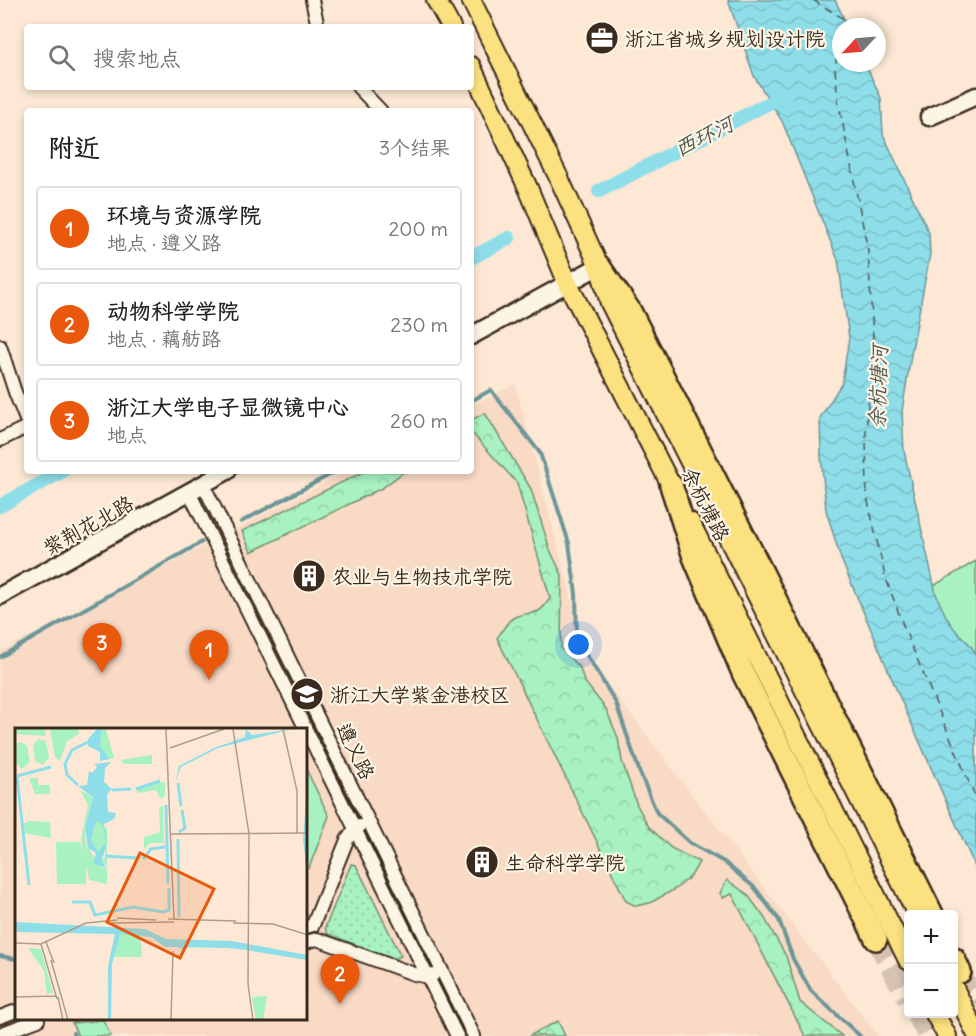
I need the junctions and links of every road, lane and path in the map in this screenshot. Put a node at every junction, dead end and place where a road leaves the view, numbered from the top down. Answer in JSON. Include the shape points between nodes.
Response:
{"nodes":[{"id":1,"x":312,"y":0,"type":"edge"},
{"id":2,"x":436,"y":0,"type":"edge"},
{"id":3,"x":441,"y":0,"type":"edge"},
{"id":4,"x":473,"y":0,"type":"edge"},
{"id":5,"x":317,"y":24,"type":"edge"},
{"id":6,"x":450,"y":24,"type":"edge"},
{"id":7,"x":451,"y":24,"type":"edge"},
{"id":8,"x":474,"y":72,"type":"edge"},
{"id":9,"x":361,"y":90,"type":"edge"},
{"id":10,"x":976,"y":96,"type":"edge"},
{"id":11,"x":378,"y":108,"type":"edge"},
{"id":12,"x":929,"y":117,"type":"dead end"},
{"id":13,"x":599,"y":266,"type":"junction"},
{"id":14,"x":568,"y":284,"type":"junction"},
{"id":15,"x":474,"y":334,"type":"edge"},
{"id":16,"x":0,"y":346,"type":"edge"},
{"id":17,"x":24,"y":416,"type":"edge"},
{"id":18,"x":24,"y":426,"type":"edge"},
{"id":19,"x":0,"y":440,"type":"edge"},
{"id":20,"x":222,"y":474,"type":"edge"},
{"id":21,"x":671,"y":485,"type":"junction"},
{"id":22,"x":196,"y":488,"type":"junction"},
{"id":23,"x":0,"y":596,"type":"edge"},
{"id":24,"x":308,"y":728,"type":"edge"},
{"id":25,"x":308,"y":728,"type":"edge"},
{"id":26,"x":369,"y":822,"type":"junction"},
{"id":27,"x":355,"y":829,"type":"junction"},
{"id":28,"x":914,"y":910,"type":"edge"},
{"id":29,"x":930,"y":910,"type":"edge"},
{"id":30,"x":310,"y":926,"type":"edge"},
{"id":31,"x":876,"y":939,"type":"tunnel mouth"},
{"id":32,"x":311,"y":940,"type":"edge"},
{"id":33,"x":904,"y":950,"type":"edge"},
{"id":34,"x":442,"y":971,"type":"junction"},
{"id":35,"x":429,"y":977,"type":"junction"},
{"id":36,"x":958,"y":979,"type":"edge"},
{"id":37,"x":15,"y":1011,"type":"edge"},
{"id":38,"x":0,"y":1017,"type":"edge"},
{"id":39,"x":937,"y":1018,"type":"edge"},
{"id":40,"x":35,"y":1021,"type":"edge"},
{"id":41,"x":976,"y":1033,"type":"edge"},
{"id":42,"x":0,"y":1034,"type":"edge"},
{"id":43,"x":457,"y":1036,"type":"edge"},
{"id":44,"x":474,"y":1036,"type":"edge"},
{"id":45,"x":947,"y":1036,"type":"edge"}],
"edges":[{"from":1,"to":5,"type":"street"},
{"from":2,"to":6,"type":"main road"},
{"from":3,"to":7,"type":"main road"},
{"from":4,"to":13,"type":"main road","name":"余杭塘路"},
{"from":8,"to":14,"type":"main road","name":"余杭塘路"},
{"from":9,"to":11,"type":"street"},
{"from":10,"to":12,"type":"main road"},
{"from":13,"to":14,"type":"main road"},
{"from":13,"to":28,"type":"main road","name":"余杭塘路","via":[[610,303]]},
{"from":13,"to":29,"type":"highway","via":[[630,311]]},
{"from":14,"to":15,"type":"main road"},
{"from":14,"to":21,"type":"main road","name":"余杭塘路"},
{"from":16,"to":17,"type":"street"},
{"from":18,"to":19,"type":"street"},
{"from":20,"to":22,"type":"main road","name":"紫荆花北路"},
{"from":21,"to":31,"type":"highway","via":[[694,557],[743,673]]},
{"from":21,"to":33,"type":"main road","name":"余杭塘路"},
{"from":22,"to":23,"type":"main road","name":"紫荆花北路"},
{"from":22,"to":24,"type":"street","name":"遵义路"},
{"from":22,"to":26,"type":"street","name":"遵义路"},
{"from":25,"to":27,"type":"street","name":"遵义路"},
{"from":26,"to":27,"type":"street"},
{"from":26,"to":34,"type":"street","name":"遵义路"},
{"from":27,"to":30,"type":"street"},
{"from":27,"to":35,"type":"street","name":"遵义路"},
{"from":32,"to":35,"type":"street"},
{"from":34,"to":35,"type":"street"},
{"from":34,"to":44,"type":"street","name":"遵义路"},
{"from":35,"to":43,"type":"street","name":"遵义路"},
{"from":36,"to":41,"type":"main road"},
{"from":37,"to":38,"type":"street"},
{"from":39,"to":45,"type":"main road"},
{"from":40,"to":42,"type":"street"}]}
